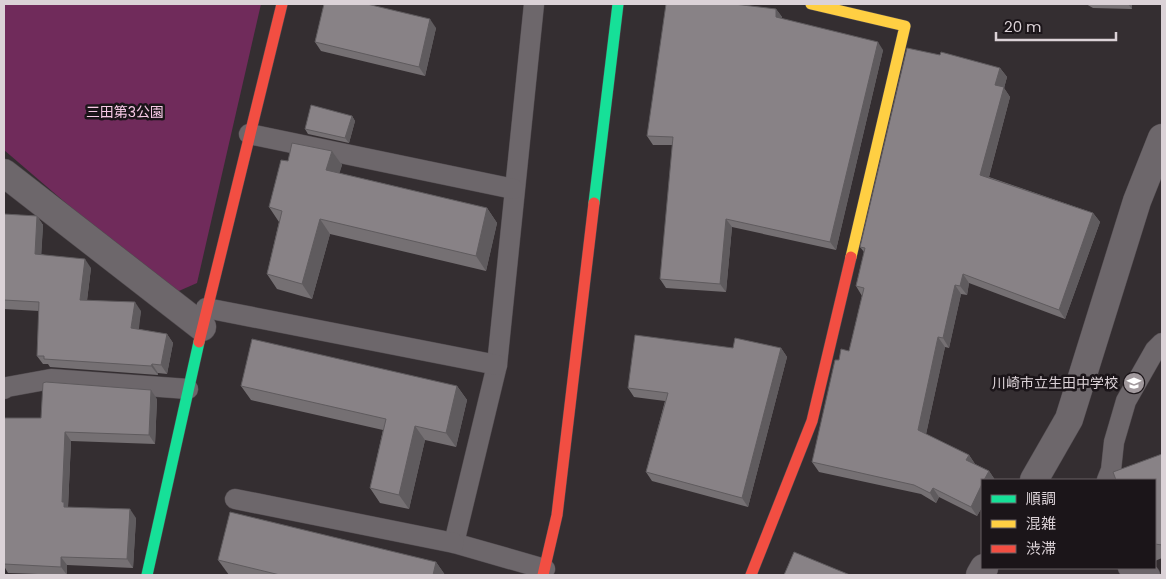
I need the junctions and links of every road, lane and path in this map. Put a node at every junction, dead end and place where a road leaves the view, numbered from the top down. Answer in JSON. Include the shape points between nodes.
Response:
{"nodes":[{"id":1,"x":282,"y":4,"type":"edge"},
{"id":2,"x":534,"y":4,"type":"edge"},
{"id":3,"x":618,"y":4,"type":"edge"},
{"id":4,"x":811,"y":4,"type":"edge"},
{"id":5,"x":249,"y":134,"type":"junction"},
{"id":6,"x":1162,"y":138,"type":"edge"},
{"id":7,"x":4,"y":174,"type":"edge"},
{"id":8,"x":514,"y":189,"type":"junction"},
{"id":9,"x":204,"y":317,"type":"junction"},
{"id":10,"x":1162,"y":343,"type":"edge"},
{"id":11,"x":497,"y":365,"type":"junction"},
{"id":12,"x":188,"y":389,"type":"junction"},
{"id":13,"x":4,"y":390,"type":"edge"},
{"id":14,"x":1035,"y":479,"type":"edge"},
{"id":15,"x":1107,"y":479,"type":"edge"},
{"id":16,"x":235,"y":499,"type":"dead end"},
{"id":17,"x":454,"y":543,"type":"junction"},
{"id":18,"x":1131,"y":569,"type":"edge"},
{"id":19,"x":544,"y":572,"type":"edge"},
{"id":20,"x":147,"y":575,"type":"edge"},
{"id":21,"x":751,"y":575,"type":"edge"},
{"id":22,"x":1150,"y":575,"type":"edge"}],
"edges":[{"from":1,"to":5,"type":"street"},
{"from":2,"to":8,"type":"lane"},
{"from":3,"to":19,"type":"street","via":[[557,515]]},
{"from":4,"to":21,"type":"street","via":[[906,26],[812,420]]},
{"from":5,"to":8,"type":"lane"},
{"from":5,"to":9,"type":"street"},
{"from":6,"to":14,"type":"street","via":[[1137,201],[1069,419]]},
{"from":7,"to":9,"type":"street"},
{"from":8,"to":11,"type":"lane"},
{"from":9,"to":11,"type":"lane"},
{"from":9,"to":12,"type":"street"},
{"from":10,"to":15,"type":"lane","via":[[1126,401]]},
{"from":11,"to":17,"type":"lane"},
{"from":12,"to":13,"type":"lane","via":[[51,379]]},
{"from":12,"to":20,"type":"street"},
{"from":16,"to":17,"type":"lane"},
{"from":17,"to":19,"type":"lane"},
{"from":18,"to":22,"type":"lane"}]}
